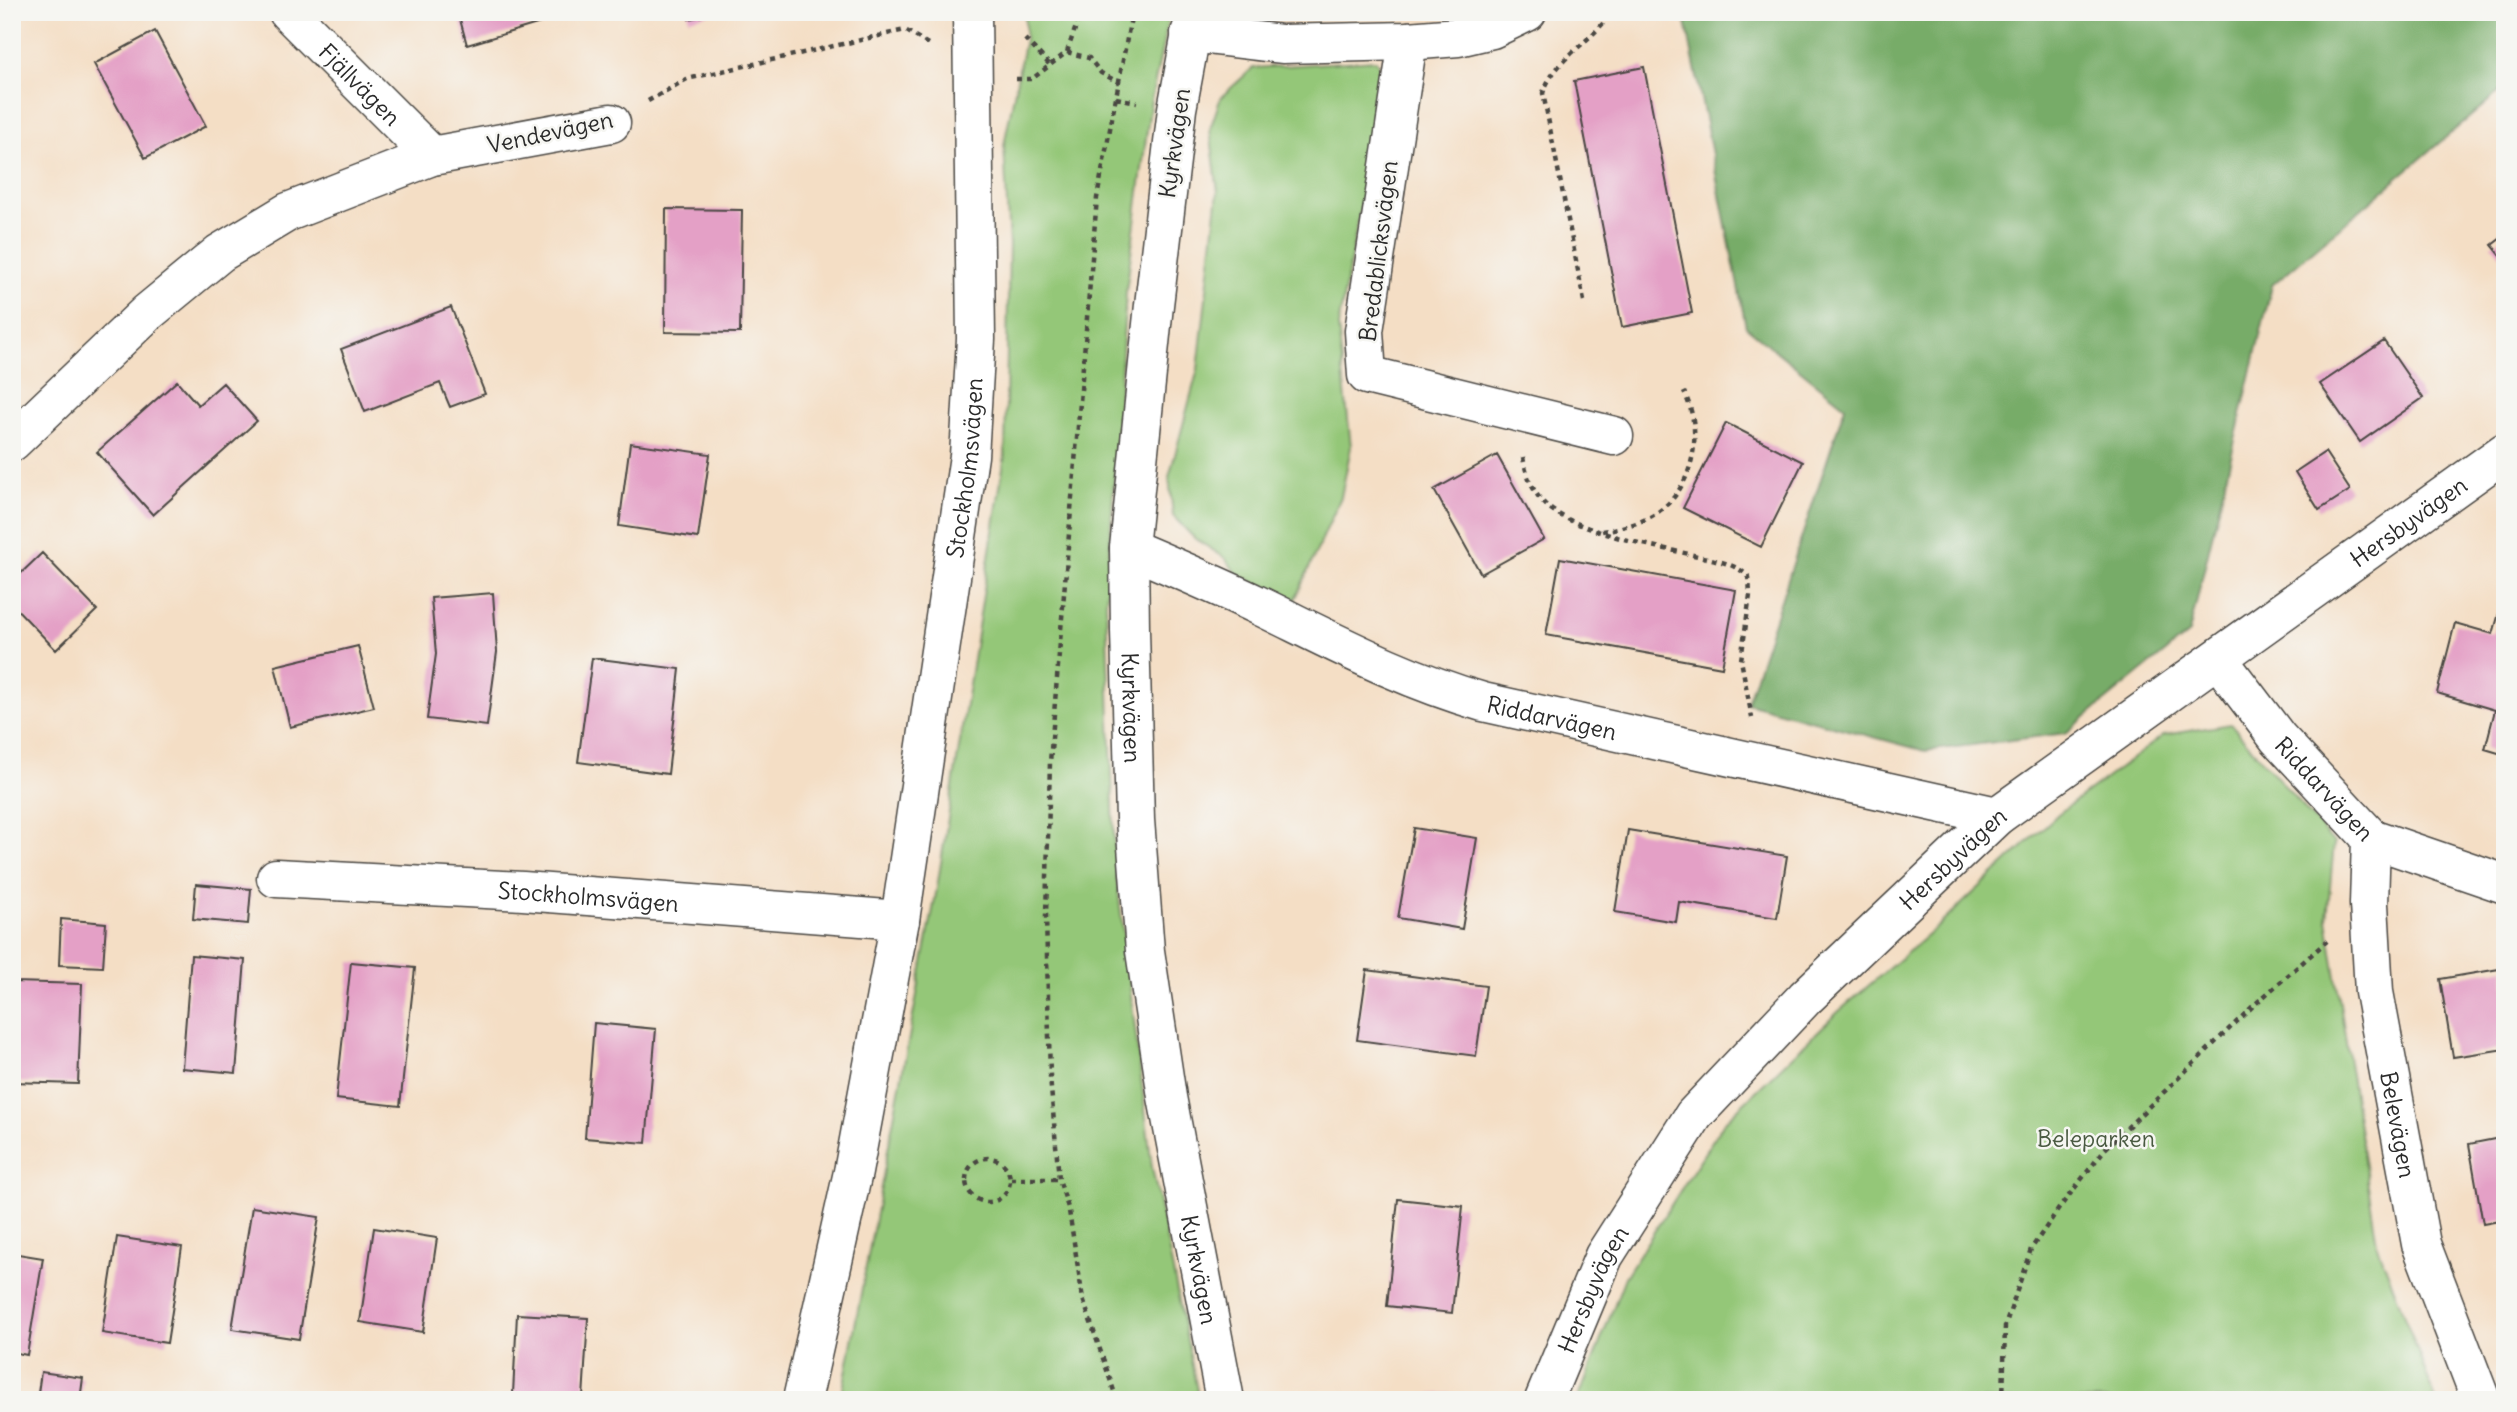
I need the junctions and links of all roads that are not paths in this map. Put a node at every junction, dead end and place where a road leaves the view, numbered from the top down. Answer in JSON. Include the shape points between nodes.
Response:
{"nodes":[{"id":1,"x":288,"y":12,"type":"edge"},
{"id":2,"x":972,"y":12,"type":"edge"},
{"id":3,"x":1527,"y":12,"type":"edge"},
{"id":4,"x":1193,"y":23,"type":"edge"},
{"id":5,"x":1408,"y":41,"type":"junction"},
{"id":6,"x":611,"y":123,"type":"road end"},
{"id":7,"x":432,"y":156,"type":"junction"},
{"id":8,"x":1614,"y":436,"type":"dead end"},
{"id":9,"x":12,"y":442,"type":"edge"},
{"id":10,"x":2505,"y":452,"type":"edge"},
{"id":11,"x":1129,"y":548,"type":"junction"},
{"id":12,"x":2218,"y":659,"type":"junction"},
{"id":13,"x":1997,"y":816,"type":"junction"},
{"id":14,"x":2371,"y":838,"type":"junction"},
{"id":15,"x":276,"y":878,"type":"dead end"},
{"id":16,"x":2505,"y":884,"type":"edge"},
{"id":17,"x":901,"y":920,"type":"junction"},
{"id":18,"x":802,"y":1400,"type":"edge"},
{"id":19,"x":1226,"y":1400,"type":"edge"},
{"id":20,"x":1544,"y":1400,"type":"edge"},
{"id":21,"x":2481,"y":1400,"type":"edge"}],
"edges":[{"from":1,"to":7,"type":"street","name":"Fjällvägen"},
{"from":2,"to":17,"type":"street","name":"Stockholmsvägen","via":[[976,339],[969,456]]},
{"from":3,"to":5,"type":"street","via":[[1492,29]]},
{"from":4,"to":5,"type":"street","via":[[1282,44]]},
{"from":4,"to":11,"type":"street","name":"Kyrkvägen","via":[[1174,135]]},
{"from":5,"to":8,"type":"street","name":"Bredablicksvägen","via":[[1364,331],[1367,375]]},
{"from":6,"to":7,"type":"street","name":"Vendevägen"},
{"from":7,"to":9,"type":"street","name":"Vendevägen","via":[[288,212],[219,253],[147,313]]},
{"from":10,"to":12,"type":"street","name":"Hersbyvägen"},
{"from":11,"to":13,"type":"street","name":"Riddarvägen","via":[[1428,686]]},
{"from":11,"to":19,"type":"street","name":"Kyrkvägen","via":[[1135,820],[1145,951],[1167,1097]]},
{"from":12,"to":13,"type":"street","name":"Hersbyvägen"},
{"from":12,"to":14,"type":"street","name":"Riddarvägen","via":[[2278,738]]},
{"from":13,"to":20,"type":"street","name":"Hersbyvägen","via":[[1805,998],[1693,1115],[1604,1256]]},
{"from":14,"to":16,"type":"street","name":"Riddarvägen"},
{"from":14,"to":21,"type":"street","name":"Belevägen","via":[[2374,992],[2421,1244]]},
{"from":15,"to":17,"type":"street","name":"Stockholmsvägen","via":[[523,891]]},
{"from":17,"to":18,"type":"street","name":"Stockholmsvägen","via":[[853,1172]]}]}
